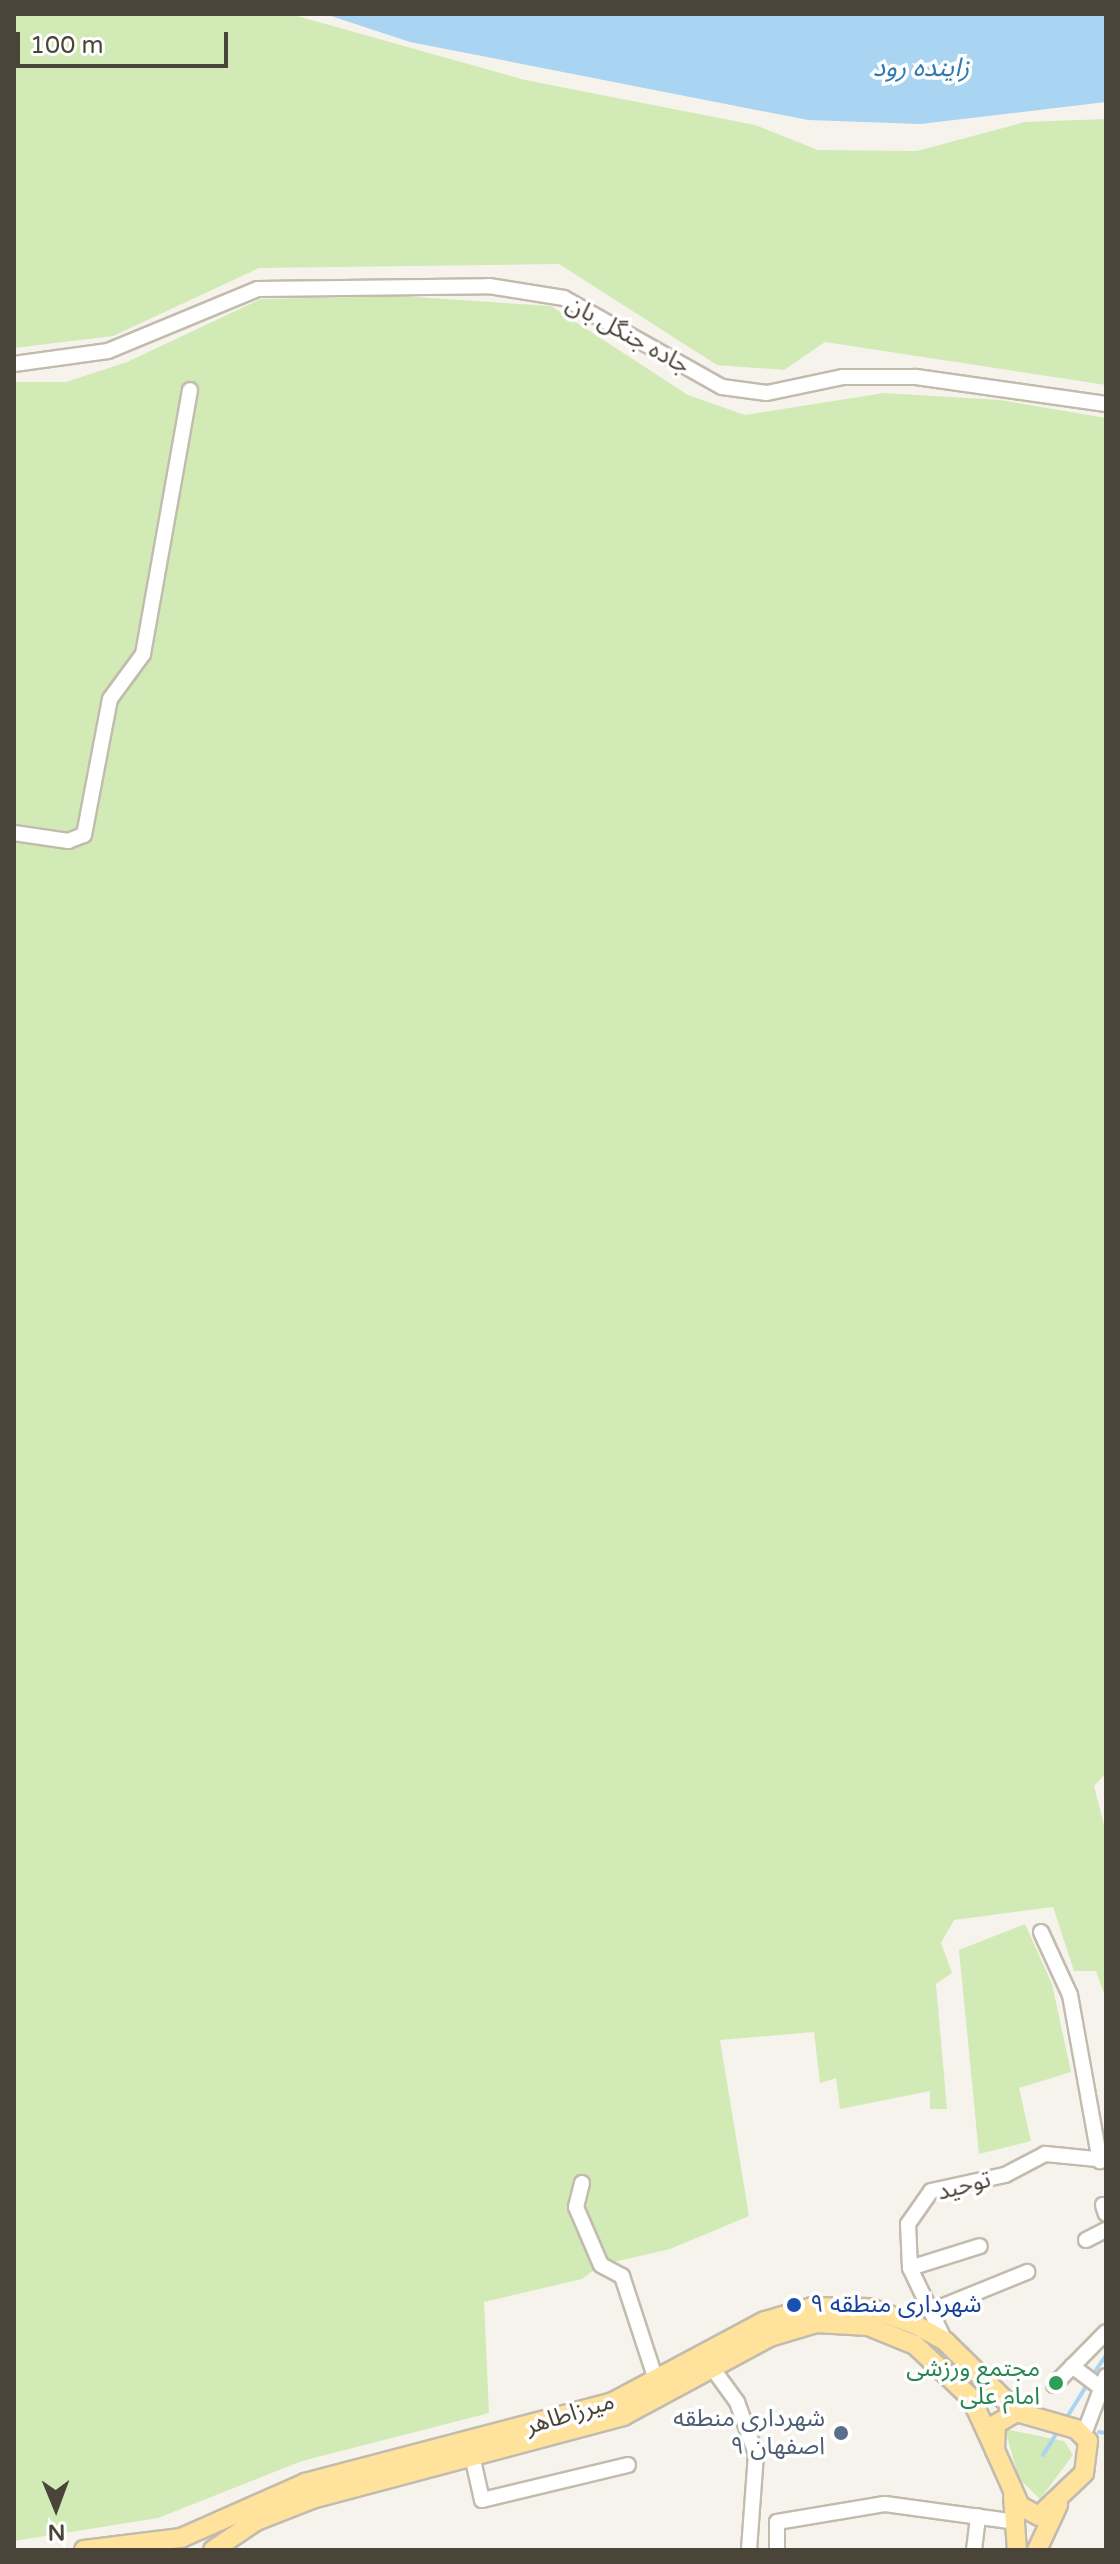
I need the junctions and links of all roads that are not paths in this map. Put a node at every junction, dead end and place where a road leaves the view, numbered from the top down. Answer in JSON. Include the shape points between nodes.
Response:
{"nodes":[{"id":1,"x":14,"y":364,"type":"edge"},
{"id":2,"x":190,"y":390,"type":"dead end"},
{"id":3,"x":1106,"y":404,"type":"edge"},
{"id":4,"x":14,"y":833,"type":"edge"},
{"id":5,"x":1041,"y":1932,"type":"dead end"},
{"id":6,"x":1103,"y":2160,"type":"edge"},
{"id":7,"x":582,"y":2183,"type":"dead end"},
{"id":8,"x":1106,"y":2230,"type":"edge"},
{"id":9,"x":1086,"y":2240,"type":"dead end"},
{"id":10,"x":980,"y":2246,"type":"dead end"},
{"id":11,"x":910,"y":2268,"type":"junction"},
{"id":12,"x":1027,"y":2272,"type":"dead end"},
{"id":13,"x":931,"y":2311,"type":"junction"},
{"id":14,"x":1106,"y":2332,"type":"edge"},
{"id":15,"x":945,"y":2341,"type":"junction"},
{"id":16,"x":1072,"y":2366,"type":"junction"},
{"id":17,"x":713,"y":2369,"type":"junction"},
{"id":18,"x":1096,"y":2380,"type":"edge"},
{"id":19,"x":657,"y":2383,"type":"junction"},
{"id":20,"x":1054,"y":2385,"type":"dead end"},
{"id":21,"x":1017,"y":2412,"type":"junction"},
{"id":22,"x":1093,"y":2443,"type":"edge"},
{"id":23,"x":995,"y":2450,"type":"junction"},
{"id":24,"x":473,"y":2460,"type":"junction"},
{"id":25,"x":628,"y":2465,"type":"dead end"},
{"id":26,"x":1013,"y":2493,"type":"junction"},
{"id":27,"x":1059,"y":2504,"type":"junction"},
{"id":28,"x":978,"y":2516,"type":"junction"},
{"id":29,"x":1017,"y":2522,"type":"junction"},
{"id":30,"x":116,"y":2548,"type":"edge"},
{"id":31,"x":84,"y":2550,"type":"edge"},
{"id":32,"x":213,"y":2550,"type":"edge"},
{"id":33,"x":749,"y":2550,"type":"edge"},
{"id":34,"x":777,"y":2550,"type":"edge"},
{"id":35,"x":974,"y":2550,"type":"edge"},
{"id":36,"x":1017,"y":2550,"type":"edge"},
{"id":37,"x":1037,"y":2550,"type":"edge"}],
"edges":[{"from":1,"to":3,"type":"street","name":"جاده جنگل بان","via":[[108,351],[258,289],[489,286],[564,298],[722,387],[767,393],[843,377],[916,377]]},
{"from":2,"to":4,"type":"street","via":[[143,654],[110,699],[84,835],[68,841]]},
{"from":5,"to":6,"type":"street","via":[[1070,1995]]},
{"from":6,"to":11,"type":"street","name":"توحید","via":[[1075,2152],[1045,2154],[1005,2175],[931,2191],[908,2224]]},
{"from":7,"to":19,"type":"street","via":[[579,2216],[601,2265],[622,2276]]},
{"from":8,"to":9,"type":"street"},
{"from":10,"to":11,"type":"street"},
{"from":11,"to":13,"type":"street","name":"توحید"},
{"from":12,"to":13,"type":"street"},
{"from":13,"to":15,"type":"street","name":"توحید"},
{"from":14,"to":16,"type":"street"},
{"from":15,"to":19,"type":"main road","name":"میرزاطاهر","via":[[870,2308],[812,2307],[765,2321]]},
{"from":15,"to":21,"type":"main road","name":"میرزاطاهر"},
{"from":16,"to":18,"type":"street"},
{"from":16,"to":20,"type":"street"},
{"from":17,"to":23,"type":"main road","name":"میرزاطاهر","via":[[792,2328],[868,2326],[915,2345],[955,2379]]},
{"from":17,"to":24,"type":"main road","name":"میرزاطاهر","via":[[623,2416]]},
{"from":17,"to":33,"type":"street","via":[[737,2402],[756,2454]]},
{"from":18,"to":22,"type":"street"},
{"from":19,"to":30,"type":"main road","name":"میرزاطاهر","via":[[500,2435],[305,2483],[203,2532]]},
{"from":21,"to":22,"type":"main road"},
{"from":21,"to":23,"type":"main road","via":[[996,2424]]},
{"from":22,"to":27,"type":"main road","via":[[1084,2473]]},
{"from":23,"to":26,"type":"main road","name":"میرزاطاهر"},
{"from":24,"to":25,"type":"street","via":[[482,2500]]},
{"from":24,"to":32,"type":"main road","name":"میرزاطاهر","via":[[282,2509]]},
{"from":26,"to":27,"type":"main road","via":[[1028,2514]]},
{"from":26,"to":29,"type":"main road","name":"میرزاطاهر"},
{"from":27,"to":37,"type":"main road"},
{"from":28,"to":29,"type":"street"},
{"from":28,"to":34,"type":"street","via":[[870,2507],[777,2522]]},
{"from":28,"to":35,"type":"street"},
{"from":29,"to":36,"type":"main road","name":"میرزاطاهر"},
{"from":30,"to":31,"type":"main road","name":"میرزاطاهر"}]}
